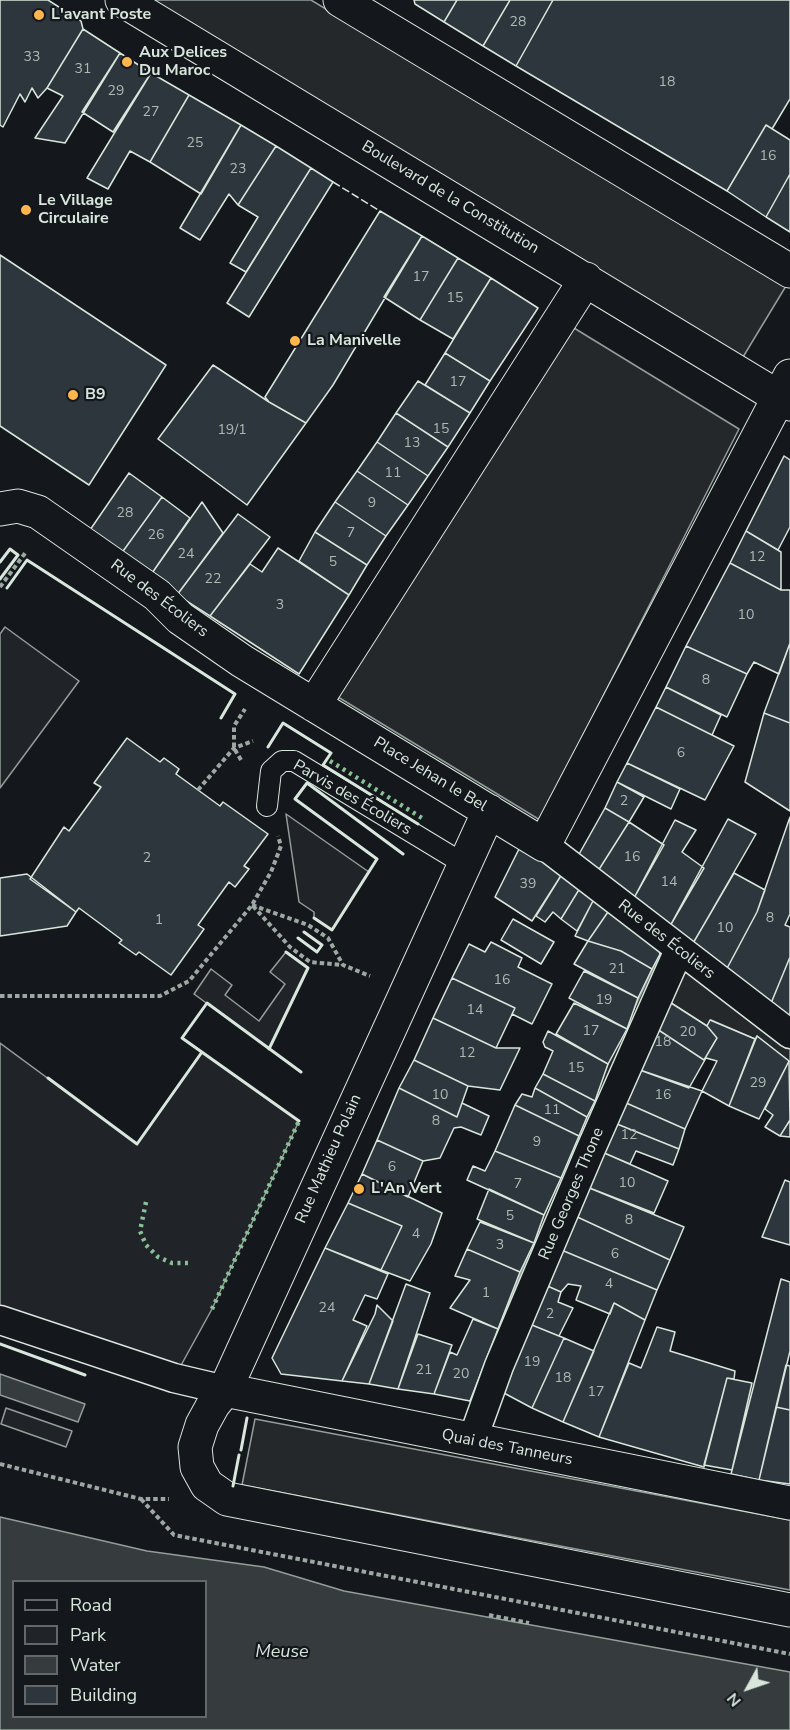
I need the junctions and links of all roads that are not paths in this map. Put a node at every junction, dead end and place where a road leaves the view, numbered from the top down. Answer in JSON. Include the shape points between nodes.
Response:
{"nodes":[{"id":1,"x":122,"y":0,"type":"edge"},
{"id":2,"x":340,"y":0,"type":"edge"},
{"id":3,"x":790,"y":271,"type":"edge"},
{"id":4,"x":586,"y":279,"type":"junction"},
{"id":5,"x":786,"y":392,"type":"edge"},
{"id":6,"x":0,"y":509,"type":"edge"},
{"id":7,"x":314,"y":705,"type":"junction"},
{"id":8,"x":267,"y":806,"type":"road end"},
{"id":9,"x":489,"y":811,"type":"junction"},
{"id":10,"x":544,"y":845,"type":"junction"},
{"id":11,"x":464,"y":864,"type":"junction"},
{"id":12,"x":679,"y":950,"type":"junction"},
{"id":13,"x":790,"y":1034,"type":"edge"},
{"id":14,"x":0,"y":1320,"type":"edge"},
{"id":15,"x":225,"y":1390,"type":"junction"},
{"id":16,"x":472,"y":1441,"type":"junction"},
{"id":17,"x":790,"y":1503,"type":"edge"},
{"id":18,"x":790,"y":1610,"type":"edge"}],
"edges":[{"from":1,"to":4,"type":"street","name":"Boulevard de la Constitution"},
{"from":2,"to":3,"type":"street"},
{"from":4,"to":5,"type":"street","name":"Boulevard de la Constitution"},
{"from":4,"to":7,"type":"street"},
{"from":5,"to":10,"type":"street"},
{"from":6,"to":7,"type":"street","name":"Rue des Écoliers","via":[[18,506],[38,512],[157,595],[180,618]]},
{"from":7,"to":9,"type":"street","name":"Place Jehan le Bel"},
{"from":8,"to":11,"type":"lane","name":"Parvis des Écoliers","via":[[271,771],[282,761],[294,760]]},
{"from":9,"to":10,"type":"street","name":"Place Jehan le Bel"},
{"from":9,"to":11,"type":"street","name":"Rue Mathieu Polain"},
{"from":10,"to":12,"type":"street","name":"Rue des Écoliers"},
{"from":11,"to":15,"type":"street","name":"Rue Mathieu Polain"},
{"from":12,"to":13,"type":"street","name":"Rue des Écoliers"},
{"from":12,"to":16,"type":"street","name":"Rue Georges Thone","via":[[499,1366]]},
{"from":14,"to":15,"type":"street","via":[[174,1378]]},
{"from":15,"to":16,"type":"street","name":"Quai des Tanneurs"},
{"from":15,"to":18,"type":"street","name":"Rue Mathieu Polain","via":[[207,1415],[195,1447],[197,1467],[207,1485],[227,1499]]},
{"from":16,"to":17,"type":"street","name":"Quai des Tanneurs"}]}
